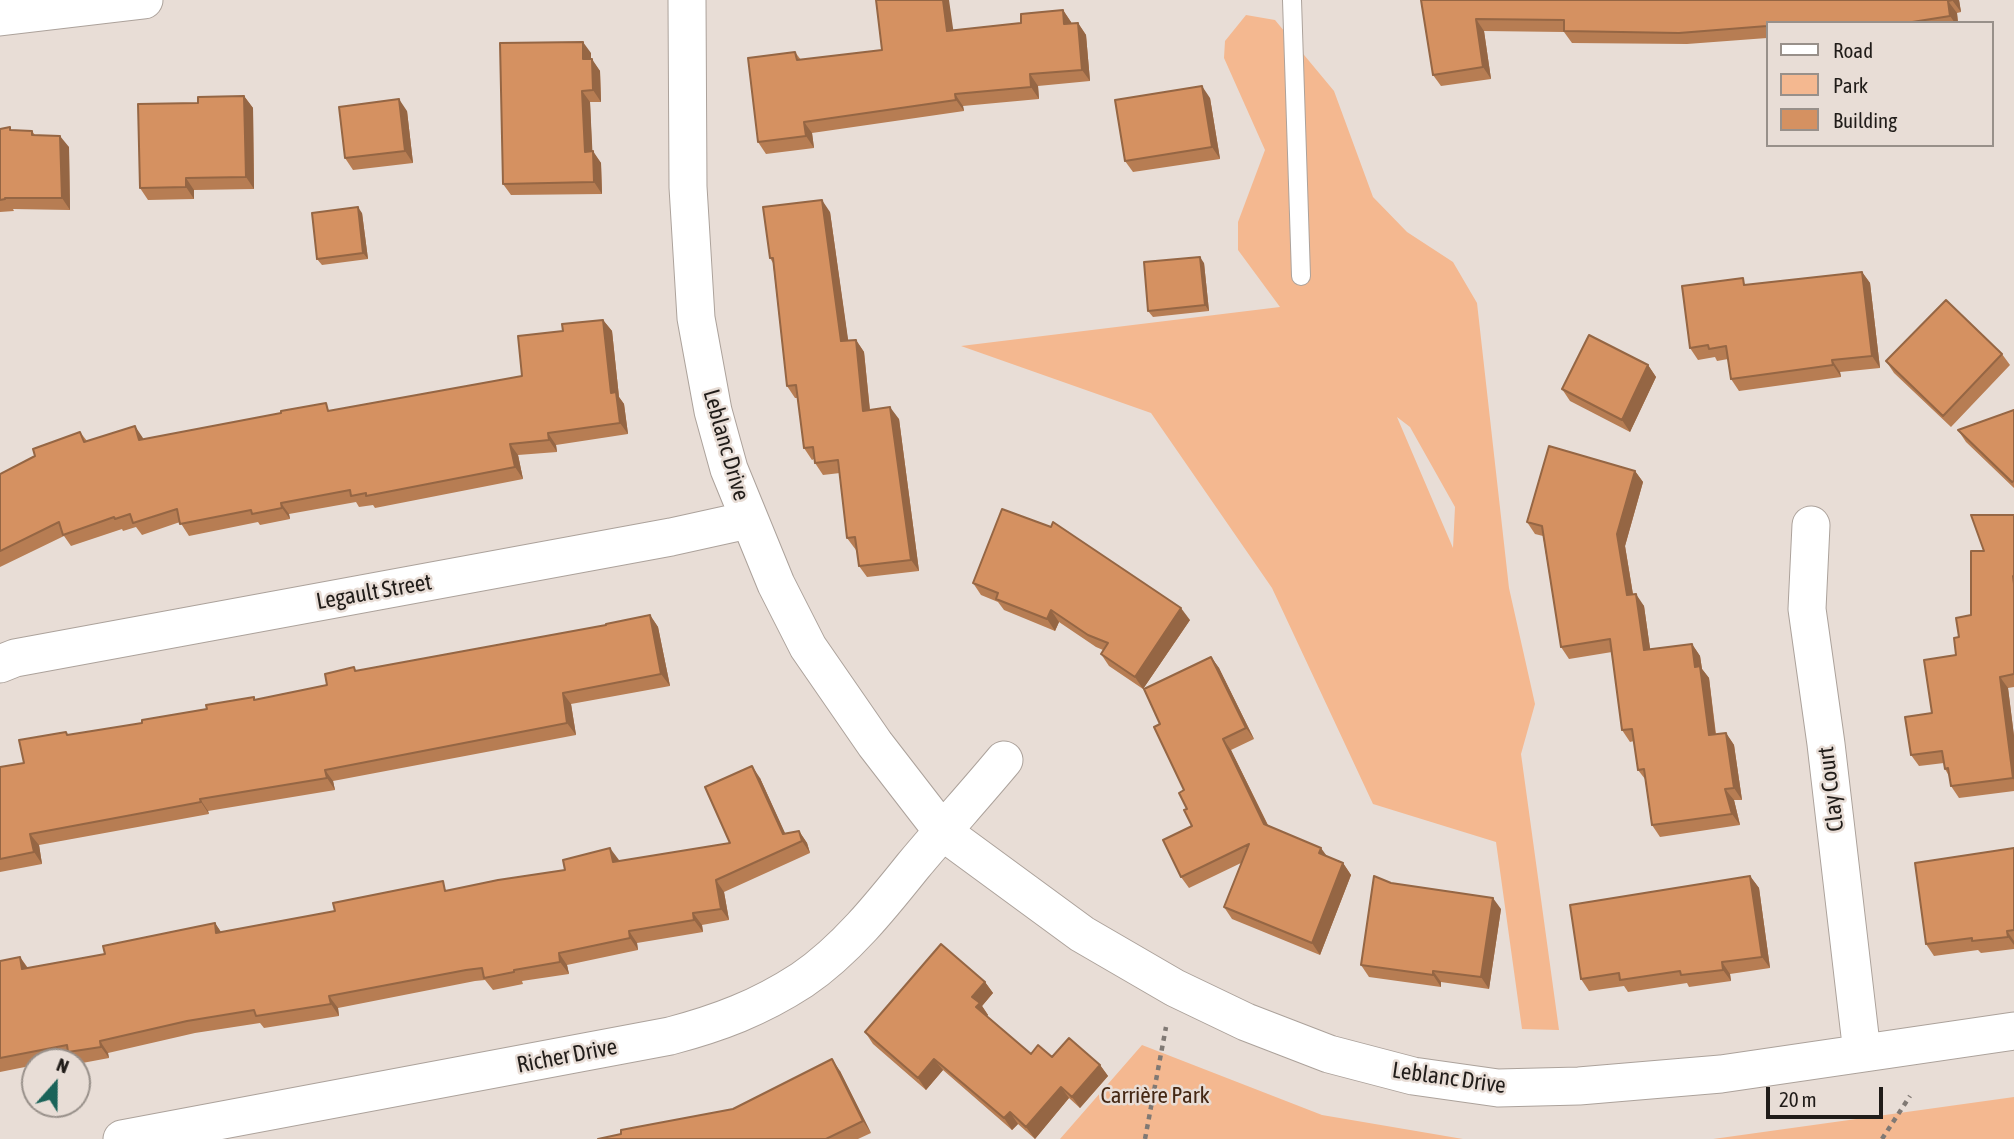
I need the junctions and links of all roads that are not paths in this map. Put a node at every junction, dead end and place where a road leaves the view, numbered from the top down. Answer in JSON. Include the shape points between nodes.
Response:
{"nodes":[{"id":1,"x":144,"y":0,"type":"edge"},
{"id":2,"x":687,"y":0,"type":"edge"},
{"id":3,"x":1292,"y":0,"type":"edge"},
{"id":4,"x":0,"y":17,"type":"edge"},
{"id":5,"x":1301,"y":276,"type":"dead end"},
{"id":6,"x":748,"y":520,"type":"junction"},
{"id":7,"x":1811,"y":524,"type":"dead end"},
{"id":8,"x":0,"y":664,"type":"edge"},
{"id":9,"x":1004,"y":761,"type":"dead end"},
{"id":10,"x":943,"y":832,"type":"junction"},
{"id":11,"x":2014,"y":1031,"type":"edge"},
{"id":12,"x":1862,"y":1054,"type":"junction"},
{"id":13,"x":122,"y":1139,"type":"edge"}],
"edges":[{"from":1,"to":4,"type":"street"},
{"from":2,"to":6,"type":"street","name":"Leblanc Drive","via":[[688,187],[696,318],[713,411]]},
{"from":3,"to":5,"type":"lane"},
{"from":6,"to":8,"type":"street","name":"Legault Street"},
{"from":6,"to":10,"type":"street","name":"Leblanc Drive","via":[[808,647]]},
{"from":7,"to":12,"type":"street","name":"Clay Court","via":[[1807,608]]},
{"from":9,"to":10,"type":"street"},
{"from":10,"to":12,"type":"street","name":"Leblanc Drive","via":[[1082,934],[1175,988],[1329,1054],[1413,1076],[1498,1088],[1579,1086],[1721,1074]]},
{"from":10,"to":13,"type":"street","name":"Richer Drive","via":[[838,950],[804,979],[718,1023],[670,1036]]},
{"from":11,"to":12,"type":"street","name":"Leblanc Drive"}]}
